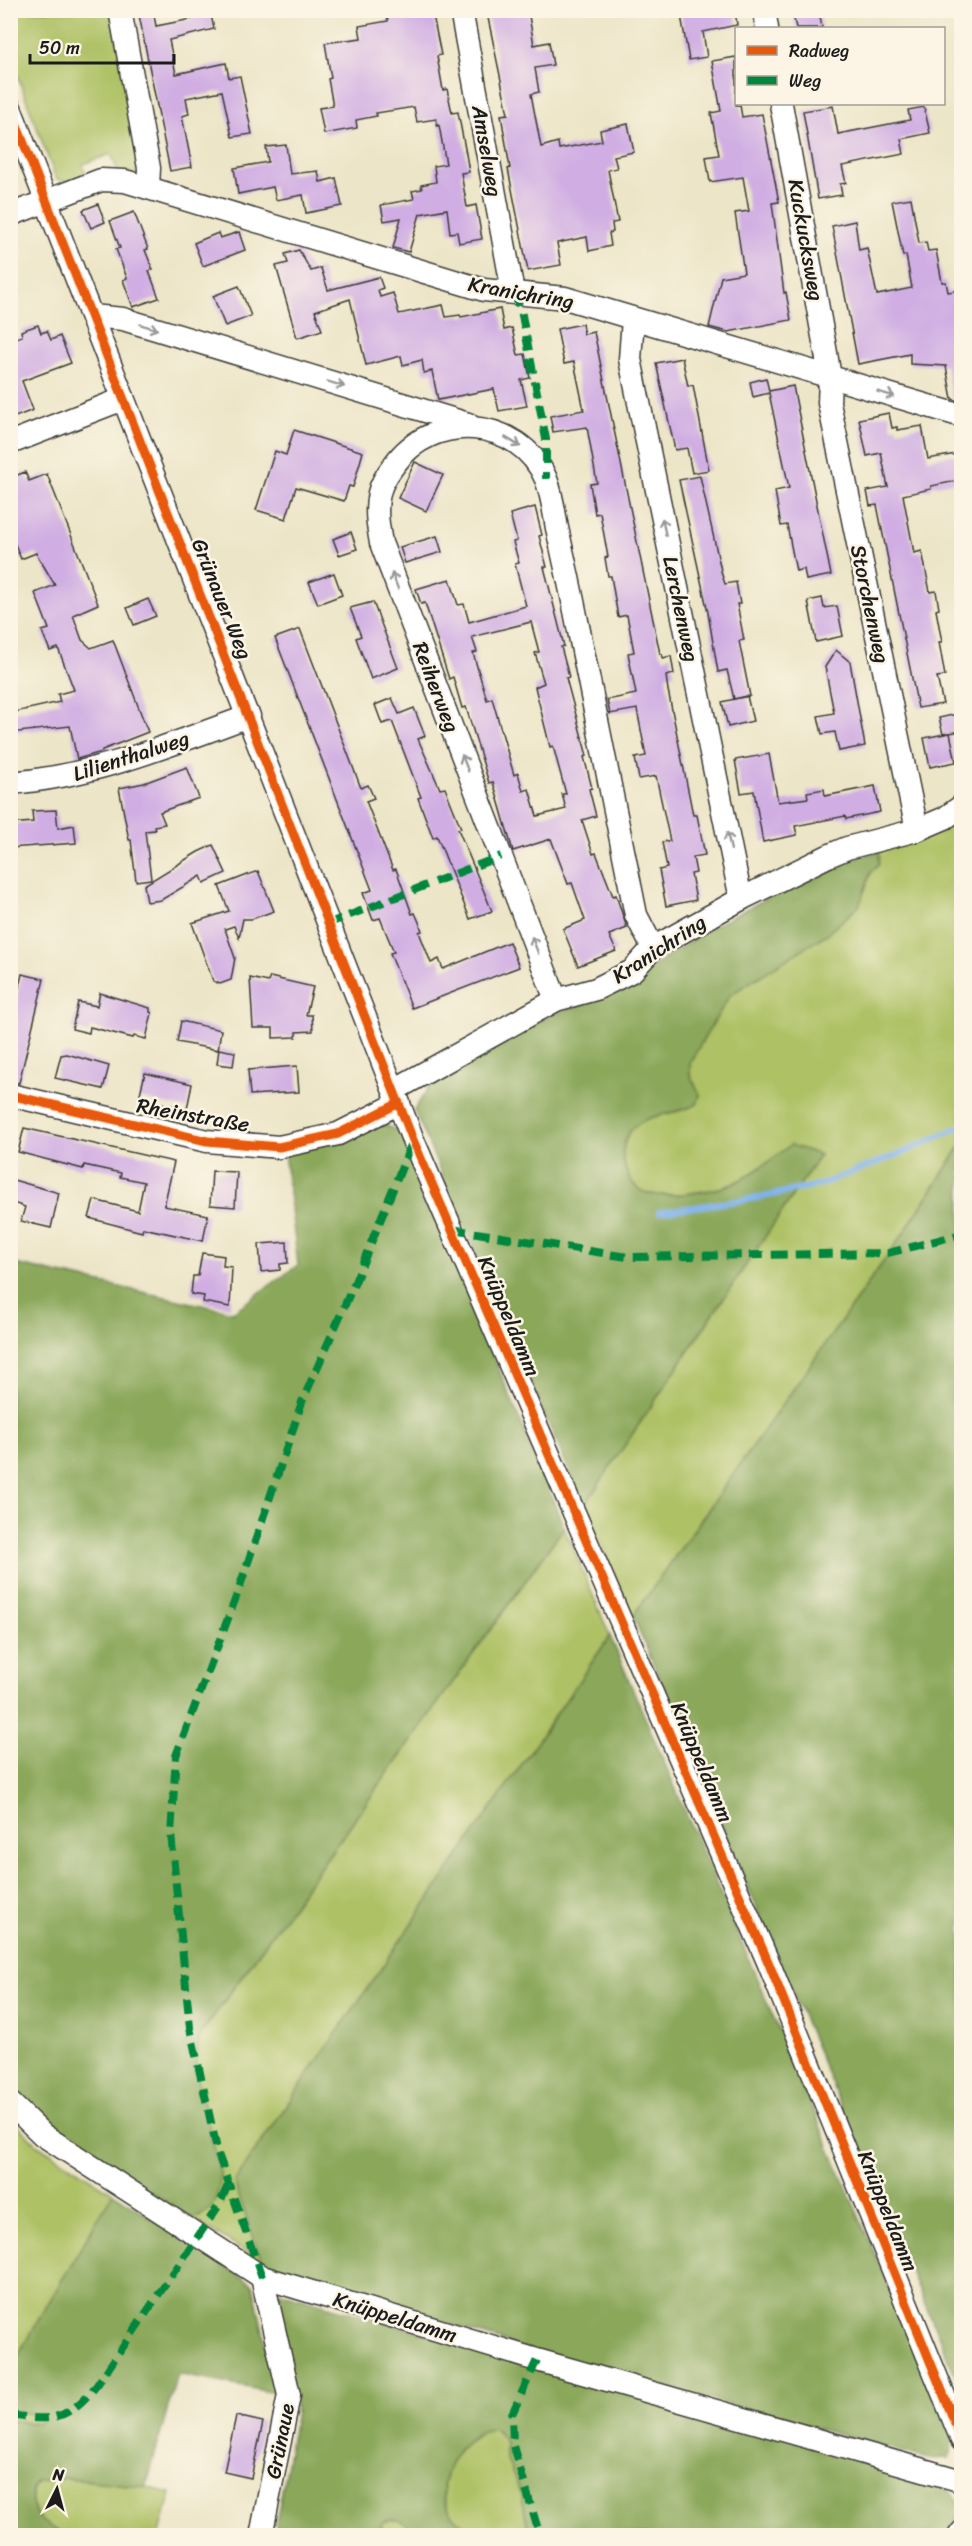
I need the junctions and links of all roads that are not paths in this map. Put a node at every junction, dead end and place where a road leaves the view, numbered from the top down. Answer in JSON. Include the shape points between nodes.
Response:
{"nodes":[{"id":1,"x":120,"y":10,"type":"edge"},
{"id":2,"x":461,"y":10,"type":"edge"},
{"id":3,"x":764,"y":10,"type":"edge"},
{"id":4,"x":767,"y":27,"type":"edge"},
{"id":5,"x":781,"y":105,"type":"edge"},
{"id":6,"x":10,"y":108,"type":"edge"},
{"id":7,"x":148,"y":187,"type":"junction"},
{"id":8,"x":46,"y":201,"type":"junction"},
{"id":9,"x":10,"y":214,"type":"edge"},
{"id":10,"x":513,"y":292,"type":"junction"},
{"id":11,"x":92,"y":316,"type":"junction"},
{"id":12,"x":633,"y":319,"type":"junction"},
{"id":13,"x":830,"y":378,"type":"junction"},
{"id":14,"x":123,"y":399,"type":"junction"},
{"id":15,"x":962,"y":416,"type":"edge"},
{"id":16,"x":478,"y":427,"type":"junction"},
{"id":17,"x":10,"y":443,"type":"edge"},
{"id":18,"x":249,"y":716,"type":"junction"},
{"id":19,"x":10,"y":783,"type":"edge"},
{"id":20,"x":962,"y":806,"type":"edge"},
{"id":21,"x":917,"y":830,"type":"junction"},
{"id":22,"x":741,"y":899,"type":"junction"},
{"id":23,"x":653,"y":948,"type":"junction"},
{"id":24,"x":556,"y":1000,"type":"junction"},
{"id":25,"x":10,"y":1095,"type":"edge"},
{"id":26,"x":397,"y":1096,"type":"junction"},
{"id":27,"x":10,"y":2103,"type":"edge"},
{"id":28,"x":262,"y":2277,"type":"junction"},
{"id":29,"x":962,"y":2440,"type":"edge"},
{"id":30,"x":962,"y":2481,"type":"edge"},
{"id":31,"x":261,"y":2535,"type":"edge"}],
"edges":[{"from":1,"to":7,"type":"street","via":[[149,168]]},
{"from":2,"to":10,"type":"street","name":"Amselweg"},
{"from":3,"to":4,"type":"street"},
{"from":5,"to":13,"type":"street","name":"Kuckucksweg"},
{"from":6,"to":8,"type":"street","name":"Grünauer Weg"},
{"from":7,"to":8,"type":"street","name":"Kranichring","via":[[101,180]]},
{"from":7,"to":10,"type":"street","name":"Kranichring","via":[[484,290]]},
{"from":8,"to":9,"type":"street","name":"Kranichring"},
{"from":8,"to":11,"type":"street","name":"Grünauer Weg"},
{"from":10,"to":12,"type":"street","name":"Kranichring","via":[[565,298]]},
{"from":11,"to":14,"type":"street","name":"Grünauer Weg"},
{"from":11,"to":16,"type":"street","name":"Reiherweg","one_way":true,"via":[[123,319]]},
{"from":12,"to":13,"type":"street","name":"Kranichring"},
{"from":22,"to":12,"type":"street","name":"Lerchenweg","one_way":true,"via":[[630,359]]},
{"from":13,"to":15,"type":"street","name":"Kranichring","one_way":true},
{"from":13,"to":21,"type":"street","name":"Storchenweg","via":[[829,403]]},
{"from":14,"to":17,"type":"street"},
{"from":14,"to":18,"type":"street","name":"Grünauer Weg"},
{"from":16,"to":23,"type":"street","name":"Reiherweg","one_way":true,"via":[[522,447],[546,479],[636,915]]},
{"from":24,"to":16,"type":"street","name":"Reiherweg","one_way":true,"via":[[385,554],[376,518],[379,492],[403,451],[444,431]]},
{"from":18,"to":19,"type":"street","name":"Lilienthalweg","via":[[117,764],[58,778]]},
{"from":18,"to":26,"type":"street","name":"Grünauer Weg"},
{"from":20,"to":21,"type":"street","name":"Kranichring"},
{"from":21,"to":22,"type":"street","name":"Kranichring","via":[[838,852]]},
{"from":22,"to":23,"type":"street","name":"Kranichring"},
{"from":23,"to":24,"type":"street","name":"Kranichring","via":[[632,971],[596,989]]},
{"from":24,"to":26,"type":"street","name":"Kranichring"},
{"from":25,"to":26,"type":"street","name":"Rheinstraße","via":[[207,1141],[279,1147],[338,1134]]},
{"from":26,"to":29,"type":"street","name":"Knüppeldamm","via":[[412,1140],[769,1964]]},
{"from":27,"to":28,"type":"street","name":"Knüppeldamm","via":[[43,2135]]},
{"from":28,"to":30,"type":"street","name":"Knüppeldamm"},
{"from":28,"to":31,"type":"street","name":"Grünaue","via":[[289,2395]]}]}
